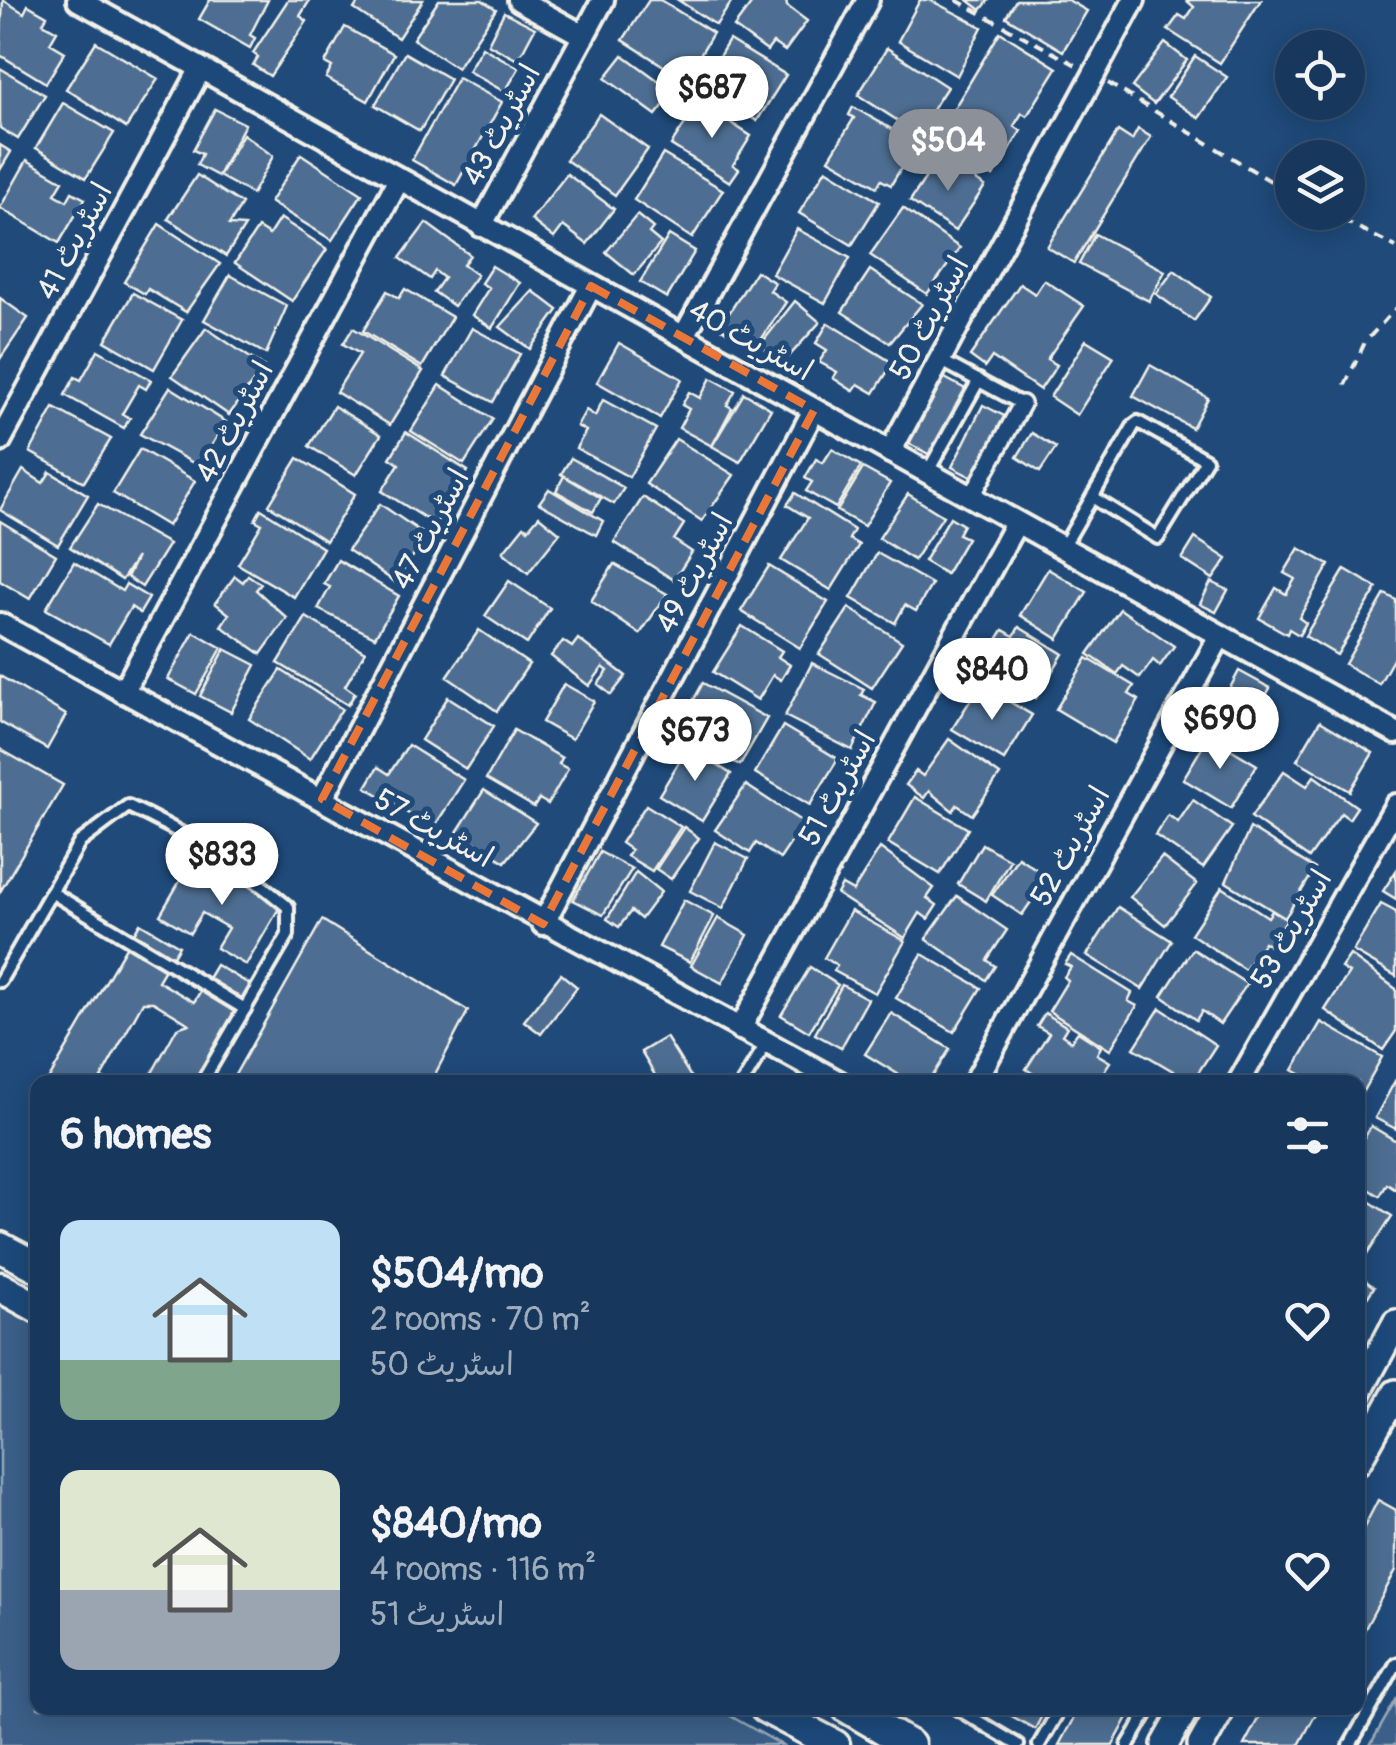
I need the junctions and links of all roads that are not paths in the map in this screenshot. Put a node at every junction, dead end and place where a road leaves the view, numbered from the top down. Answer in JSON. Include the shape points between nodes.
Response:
{"nodes":[{"id":1,"x":78,"y":0,"type":"edge"},
{"id":2,"x":520,"y":0,"type":"edge"},
{"id":3,"x":603,"y":0,"type":"edge"},
{"id":4,"x":868,"y":0,"type":"edge"},
{"id":5,"x":1134,"y":0,"type":"edge"},
{"id":6,"x":584,"y":36,"type":"junction"},
{"id":7,"x":200,"y":70,"type":"junction"},
{"id":8,"x":398,"y":181,"type":"junction"},
{"id":9,"x":481,"y":226,"type":"junction"},
{"id":10,"x":591,"y":286,"type":"junction"},
{"id":11,"x":684,"y":336,"type":"junction"},
{"id":12,"x":940,"y":360,"type":"junction"},
{"id":13,"x":979,"y":380,"type":"junction"},
{"id":14,"x":1022,"y":404,"type":"joint"},
{"id":15,"x":814,"y":410,"type":"junction"},
{"id":16,"x":0,"y":441,"type":"edge"},
{"id":17,"x":890,"y":452,"type":"junction"},
{"id":18,"x":926,"y":474,"type":"junction"},
{"id":19,"x":1092,"y":497,"type":"junction"},
{"id":20,"x":972,"y":498,"type":"junction"},
{"id":21,"x":1016,"y":523,"type":"junction"},
{"id":22,"x":1062,"y":549,"type":"junction"},
{"id":23,"x":0,"y":624,"type":"edge"},
{"id":24,"x":1219,"y":638,"type":"junction"},
{"id":25,"x":123,"y":692,"type":"junction"},
{"id":26,"x":1396,"y":733,"type":"edge"},
{"id":27,"x":322,"y":799,"type":"junction"},
{"id":28,"x":1396,"y":805,"type":"edge"},
{"id":29,"x":51,"y":892,"type":"junction"},
{"id":30,"x":543,"y":924,"type":"junction"},
{"id":31,"x":0,"y":982,"type":"edge"},
{"id":32,"x":245,"y":1009,"type":"junction"},
{"id":33,"x":740,"y":1029,"type":"junction"},
{"id":34,"x":766,"y":1044,"type":"junction"},
{"id":35,"x":206,"y":1075,"type":"edge"},
{"id":36,"x":746,"y":1075,"type":"edge"},
{"id":37,"x":826,"y":1075,"type":"edge"},
{"id":38,"x":979,"y":1075,"type":"edge"},
{"id":39,"x":1243,"y":1075,"type":"edge"},
{"id":40,"x":0,"y":1246,"type":"edge"},
{"id":41,"x":30,"y":1263,"type":"edge"},
{"id":42,"x":0,"y":1287,"type":"edge"},
{"id":43,"x":30,"y":1304,"type":"edge"},
{"id":44,"x":1396,"y":1323,"type":"edge"},
{"id":45,"x":1365,"y":1372,"type":"edge"},
{"id":46,"x":1396,"y":1393,"type":"edge"},
{"id":47,"x":1365,"y":1448,"type":"edge"},
{"id":48,"x":1396,"y":1664,"type":"edge"},
{"id":49,"x":1365,"y":1708,"type":"edge"},
{"id":50,"x":1370,"y":1710,"type":"junction"},
{"id":51,"x":778,"y":1715,"type":"edge"},
{"id":52,"x":859,"y":1715,"type":"edge"},
{"id":53,"x":968,"y":1715,"type":"edge"},
{"id":54,"x":1056,"y":1715,"type":"edge"},
{"id":55,"x":1146,"y":1715,"type":"edge"},
{"id":56,"x":1182,"y":1715,"type":"edge"},
{"id":57,"x":1218,"y":1715,"type":"edge"},
{"id":58,"x":834,"y":1745,"type":"edge"},
{"id":59,"x":910,"y":1745,"type":"edge"},
{"id":60,"x":1018,"y":1745,"type":"edge"},
{"id":61,"x":1039,"y":1745,"type":"edge"},
{"id":62,"x":1128,"y":1745,"type":"edge"},
{"id":63,"x":1165,"y":1745,"type":"edge"},
{"id":64,"x":1201,"y":1745,"type":"edge"},
{"id":65,"x":1350,"y":1745,"type":"edge"}],
"edges":[{"from":1,"to":7,"type":"street","name":"اسٹریٹ 40"},
{"from":2,"to":6,"type":"street"},
{"from":3,"to":6,"type":"street","name":"اسٹریٹ 43"},
{"from":4,"to":11,"type":"street"},
{"from":5,"to":12,"type":"street","name":"اسٹریٹ 50"},
{"from":6,"to":9,"type":"street","name":"اسٹریٹ 43"},
{"from":7,"to":8,"type":"street","name":"اسٹریٹ 40"},
{"from":7,"to":16,"type":"street","name":"اسٹریٹ 41"},
{"from":8,"to":9,"type":"street","name":"اسٹریٹ 40"},
{"from":8,"to":25,"type":"street","name":"اسٹریٹ 42"},
{"from":9,"to":10,"type":"street","name":"اسٹریٹ 40"},
{"from":10,"to":11,"type":"street","name":"اسٹریٹ 40"},
{"from":10,"to":27,"type":"street","name":"اسٹریٹ 47"},
{"from":11,"to":15,"type":"street","name":"اسٹریٹ 40"},
{"from":12,"to":13,"type":"lane"},
{"from":12,"to":17,"type":"street","name":"اسٹریٹ 50"},
{"from":13,"to":14,"type":"lane"},
{"from":13,"to":18,"type":"lane"},
{"from":14,"to":20,"type":"street"},
{"from":15,"to":17,"type":"street","name":"اسٹریٹ 40"},
{"from":15,"to":30,"type":"street","name":"اسٹریٹ 49"},
{"from":17,"to":18,"type":"street","name":"اسٹریٹ 40"},
{"from":18,"to":20,"type":"street","name":"اسٹریٹ 40"},
{"from":19,"to":19,"type":"lane","via":[[1158,538],[1206,460],[1138,422]]},
{"from":19,"to":22,"type":"lane"},
{"from":20,"to":21,"type":"street","name":"اسٹریٹ 40"},
{"from":21,"to":22,"type":"street","name":"اسٹریٹ 40"},
{"from":21,"to":33,"type":"street","name":"اسٹریٹ 51"},
{"from":22,"to":24,"type":"street","name":"اسٹریٹ 40"},
{"from":23,"to":25,"type":"street","name":"اسٹریٹ 57"},
{"from":24,"to":26,"type":"street","name":"اسٹریٹ 40"},
{"from":24,"to":38,"type":"street","name":"اسٹریٹ 52"},
{"from":25,"to":27,"type":"street","name":"اسٹریٹ 57"},
{"from":27,"to":30,"type":"street","name":"اسٹریٹ 57"},
{"from":28,"to":39,"type":"street","name":"اسٹریٹ 53"},
{"from":29,"to":31,"type":"lane"},
{"from":29,"to":32,"type":"lane"},
{"from":29,"to":32,"type":"lane","via":[[80,842],[128,806],[234,865],[288,908],[288,936]]},
{"from":30,"to":33,"type":"street","name":"اسٹریٹ 57"},
{"from":32,"to":35,"type":"lane"},
{"from":33,"to":34,"type":"street","name":"اسٹریٹ 57"},
{"from":34,"to":36,"type":"lane"},
{"from":34,"to":37,"type":"street","name":"اسٹریٹ 57"},
{"from":40,"to":41,"type":"main road"},
{"from":42,"to":43,"type":"main road"},
{"from":44,"to":45,"type":"street"},
{"from":46,"to":47,"type":"street"},
{"from":48,"to":50,"type":"lane"},
{"from":49,"to":50,"type":"lane"},
{"from":50,"to":65,"type":"lane"},
{"from":51,"to":58,"type":"main road"},
{"from":52,"to":59,"type":"main road"},
{"from":53,"to":60,"type":"lane"},
{"from":54,"to":61,"type":"lane"},
{"from":55,"to":62,"type":"lane"},
{"from":56,"to":63,"type":"street"},
{"from":57,"to":64,"type":"street"}]}
